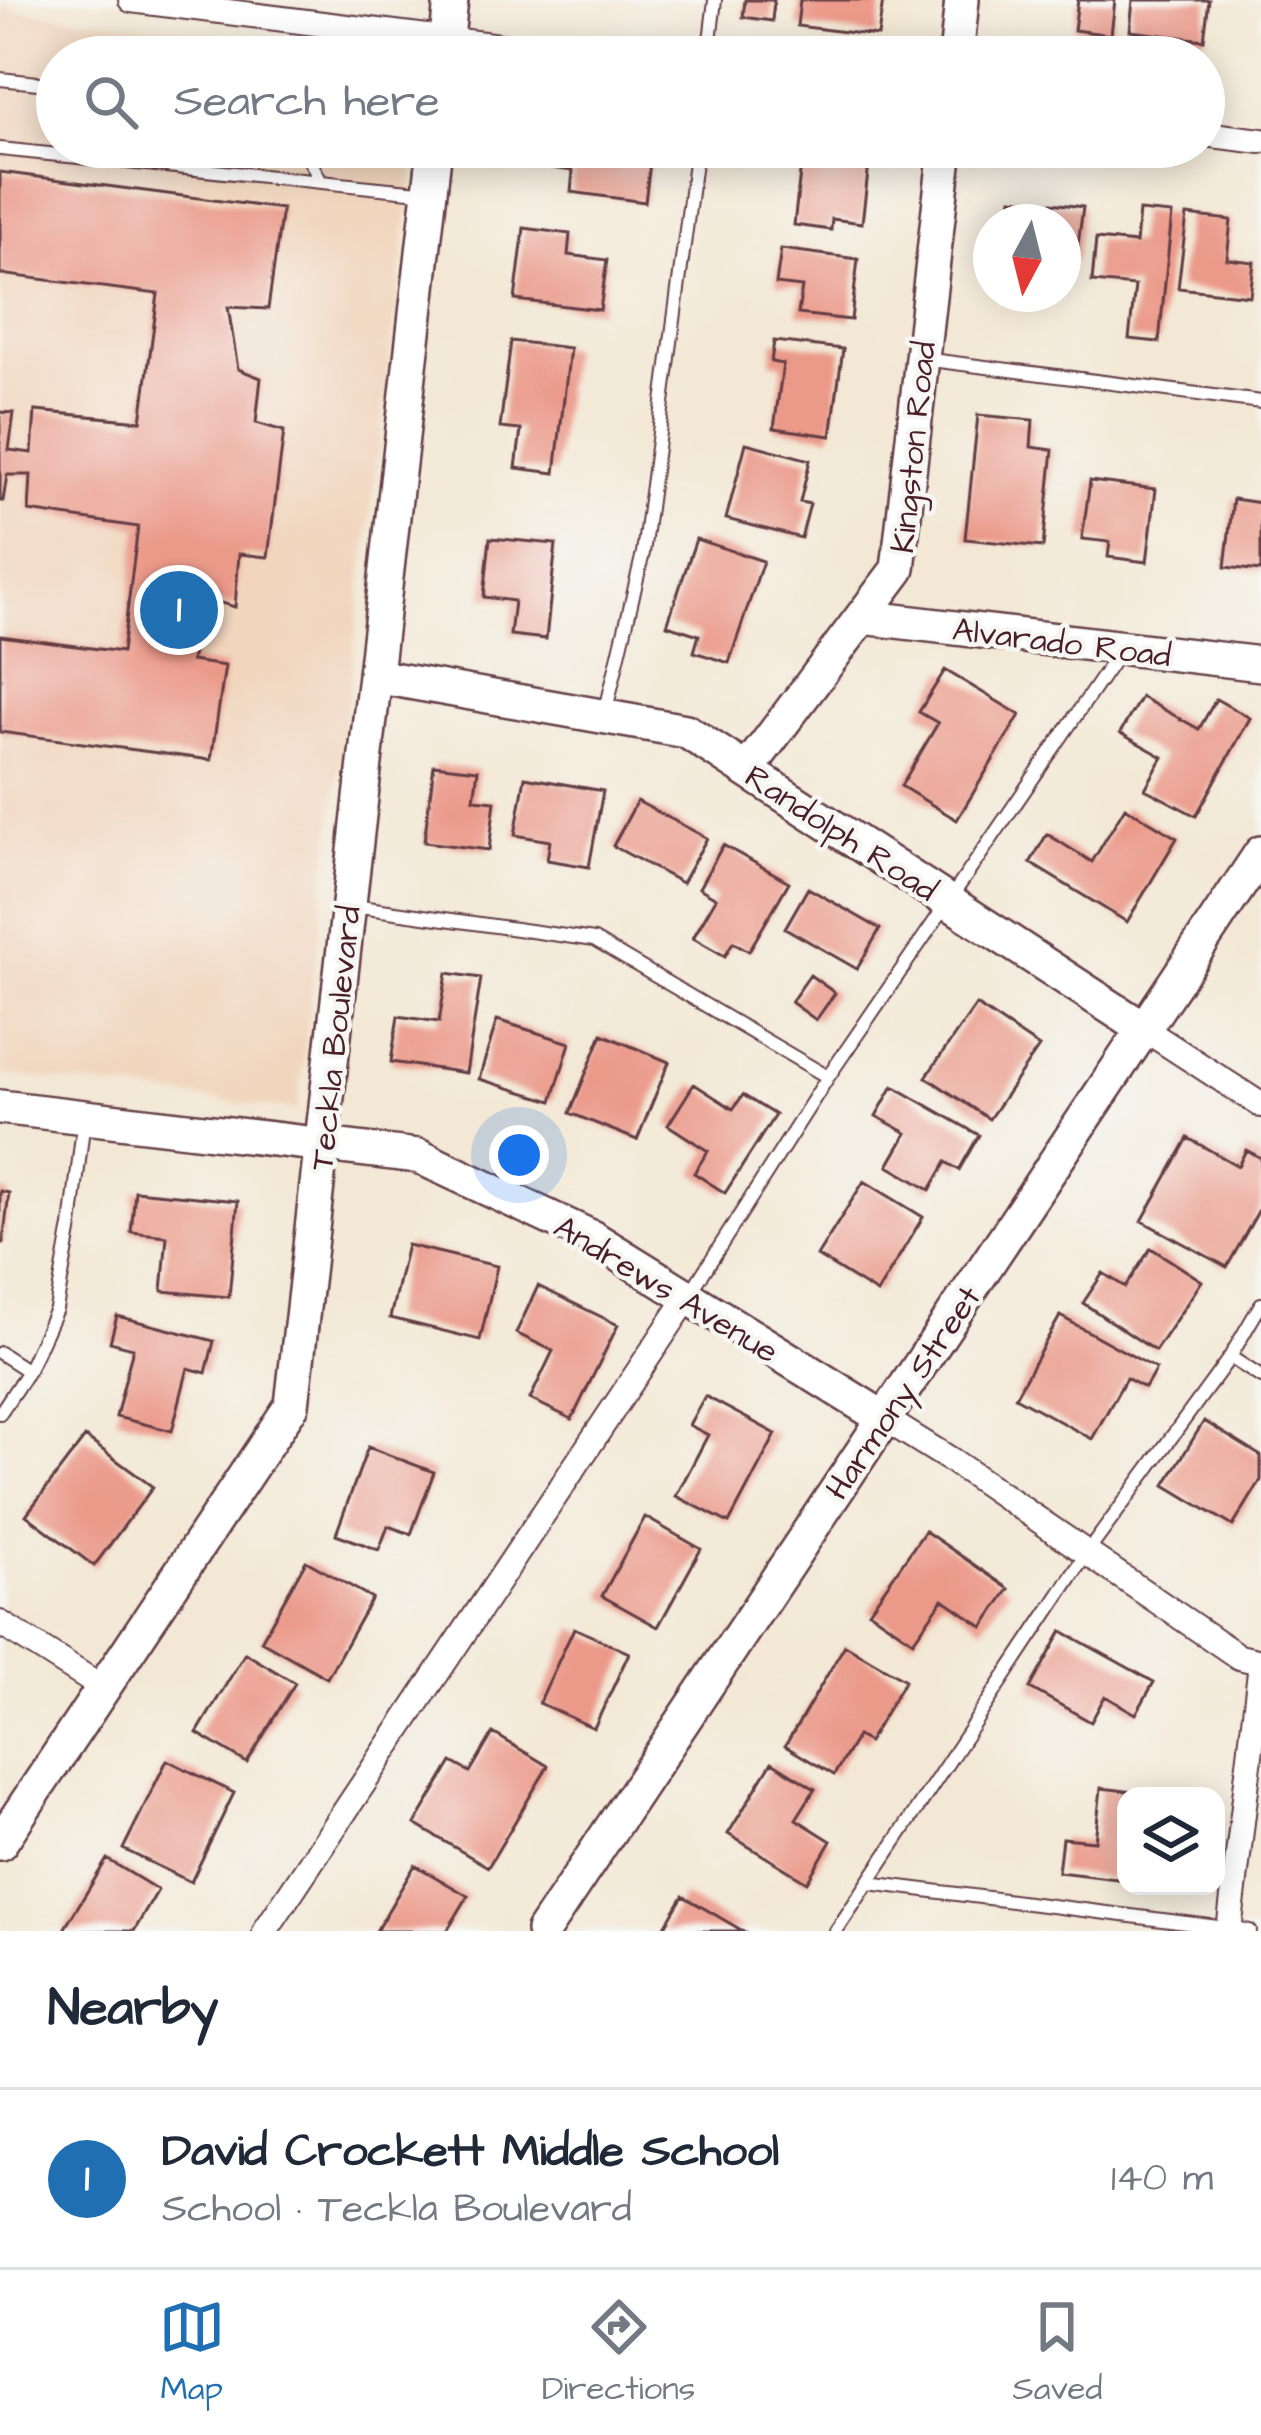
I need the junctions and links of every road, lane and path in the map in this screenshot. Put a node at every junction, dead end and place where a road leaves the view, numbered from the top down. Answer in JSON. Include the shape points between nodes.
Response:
{"nodes":[{"id":1,"x":131,"y":0,"type":"edge"},
{"id":2,"x":452,"y":0,"type":"edge"},
{"id":3,"x":715,"y":0,"type":"edge"},
{"id":4,"x":962,"y":0,"type":"edge"},
{"id":5,"x":196,"y":4,"type":"edge"},
{"id":6,"x":378,"y":36,"type":"edge"},
{"id":7,"x":448,"y":36,"type":"edge"},
{"id":8,"x":711,"y":36,"type":"edge"},
{"id":9,"x":958,"y":36,"type":"edge"},
{"id":10,"x":0,"y":79,"type":"edge"},
{"id":11,"x":36,"y":83,"type":"edge"},
{"id":12,"x":1225,"y":137,"type":"edge"},
{"id":13,"x":1261,"y":141,"type":"edge"},
{"id":14,"x":0,"y":149,"type":"edge"},
{"id":15,"x":36,"y":153,"type":"edge"},
{"id":16,"x":185,"y":168,"type":"edge"},
{"id":17,"x":314,"y":168,"type":"edge"},
{"id":18,"x":432,"y":168,"type":"edge"},
{"id":19,"x":694,"y":168,"type":"edge"},
{"id":20,"x":944,"y":168,"type":"edge"},
{"id":21,"x":321,"y":182,"type":"junction"},
{"id":22,"x":429,"y":194,"type":"junction"},
{"id":23,"x":922,"y":359,"type":"junction"},
{"id":24,"x":1261,"y":402,"type":"edge"},
{"id":25,"x":862,"y":617,"type":"junction"},
{"id":26,"x":1122,"y":648,"type":"junction"},
{"id":27,"x":1261,"y":664,"type":"edge"},
{"id":28,"x":375,"y":676,"type":"junction"},
{"id":29,"x":604,"y":716,"type":"junction"},
{"id":30,"x":747,"y":770,"type":"junction"},
{"id":31,"x":1261,"y":853,"type":"edge"},
{"id":32,"x":949,"y":902,"type":"junction"},
{"id":33,"x":349,"y":905,"type":"junction"},
{"id":34,"x":1144,"y":1029,"type":"junction"},
{"id":35,"x":828,"y":1078,"type":"junction"},
{"id":36,"x":1261,"y":1105,"type":"edge"},
{"id":37,"x":0,"y":1107,"type":"edge"},
{"id":38,"x":85,"y":1117,"type":"junction"},
{"id":39,"x":322,"y":1145,"type":"junction"},
{"id":40,"x":688,"y":1297,"type":"junction"},
{"id":41,"x":1261,"y":1304,"type":"edge"},
{"id":42,"x":0,"y":1352,"type":"edge"},
{"id":43,"x":1230,"y":1357,"type":"junction"},
{"id":44,"x":28,"y":1371,"type":"junction"},
{"id":45,"x":1261,"y":1377,"type":"edge"},
{"id":46,"x":0,"y":1413,"type":"edge"},
{"id":47,"x":884,"y":1419,"type":"junction"},
{"id":48,"x":1088,"y":1553,"type":"junction"},
{"id":49,"x":0,"y":1623,"type":"edge"},
{"id":50,"x":1261,"y":1663,"type":"edge"},
{"id":51,"x":103,"y":1688,"type":"junction"},
{"id":52,"x":0,"y":1843,"type":"edge"},
{"id":53,"x":868,"y":1882,"type":"junction"},
{"id":54,"x":1236,"y":1930,"type":"edge"},
{"id":55,"x":265,"y":1931,"type":"edge"},
{"id":56,"x":543,"y":1931,"type":"edge"},
{"id":57,"x":836,"y":1931,"type":"edge"}],
"edges":[{"from":1,"to":5,"type":"street"},
{"from":2,"to":7,"type":"street"},
{"from":3,"to":8,"type":"lane"},
{"from":4,"to":9,"type":"street"},
{"from":5,"to":6,"type":"street"},
{"from":10,"to":11,"type":"lane"},
{"from":12,"to":13,"type":"street"},
{"from":14,"to":15,"type":"lane"},
{"from":16,"to":21,"type":"lane"},
{"from":17,"to":21,"type":"lane"},
{"from":18,"to":22,"type":"street","name":"Teckla Boulevard"},
{"from":19,"to":29,"type":"lane","via":[[643,553]]},
{"from":20,"to":23,"type":"street","name":"Kingston Road"},
{"from":21,"to":22,"type":"lane"},
{"from":22,"to":28,"type":"street","name":"Teckla Boulevard"},
{"from":23,"to":24,"type":"lane"},
{"from":23,"to":25,"type":"street","name":"Kingston Road","via":[[898,569]]},
{"from":25,"to":26,"type":"street","name":"Alvarado Road"},
{"from":25,"to":30,"type":"street","name":"Kingston Road"},
{"from":26,"to":27,"type":"street","name":"Alvarado Road"},
{"from":26,"to":32,"type":"lane"},
{"from":28,"to":29,"type":"street","name":"Randolph Road"},
{"from":28,"to":33,"type":"street","name":"Teckla Boulevard"},
{"from":29,"to":30,"type":"street","name":"Randolph Road","via":[[686,731]]},
{"from":30,"to":32,"type":"street","name":"Randolph Road"},
{"from":31,"to":34,"type":"street","name":"Harmony Street"},
{"from":32,"to":34,"type":"street","name":"Randolph Road"},
{"from":32,"to":35,"type":"lane"},
{"from":33,"to":35,"type":"lane","via":[[594,940]]},
{"from":33,"to":39,"type":"street","name":"Teckla Boulevard"},
{"from":34,"to":36,"type":"street","name":"Randolph Road"},
{"from":34,"to":47,"type":"street","name":"Harmony Street"},
{"from":35,"to":40,"type":"lane"},
{"from":37,"to":38,"type":"street","name":"Andrews Avenue"},
{"from":38,"to":39,"type":"street","name":"Andrews Avenue"},
{"from":38,"to":44,"type":"lane","via":[[56,1309]]},
{"from":39,"to":40,"type":"street","name":"Andrews Avenue","via":[[418,1156],[593,1238]]},
{"from":39,"to":51,"type":"street","name":"Teckla Boulevard","via":[[292,1405]]},
{"from":40,"to":47,"type":"street","name":"Andrews Avenue"},
{"from":40,"to":55,"type":"street"},
{"from":41,"to":43,"type":"lane"},
{"from":42,"to":44,"type":"lane"},
{"from":43,"to":45,"type":"lane"},
{"from":43,"to":48,"type":"lane"},
{"from":44,"to":46,"type":"lane"},
{"from":47,"to":48,"type":"street","name":"Andrews Avenue"},
{"from":47,"to":56,"type":"street","name":"Harmony Street"},
{"from":48,"to":50,"type":"street","name":"Andrews Avenue","via":[[1239,1657]]},
{"from":48,"to":53,"type":"lane"},
{"from":49,"to":51,"type":"street"},
{"from":50,"to":54,"type":"street"},
{"from":51,"to":52,"type":"street","name":"Teckla Boulevard"},
{"from":53,"to":54,"type":"lane"},
{"from":53,"to":57,"type":"lane"}]}
